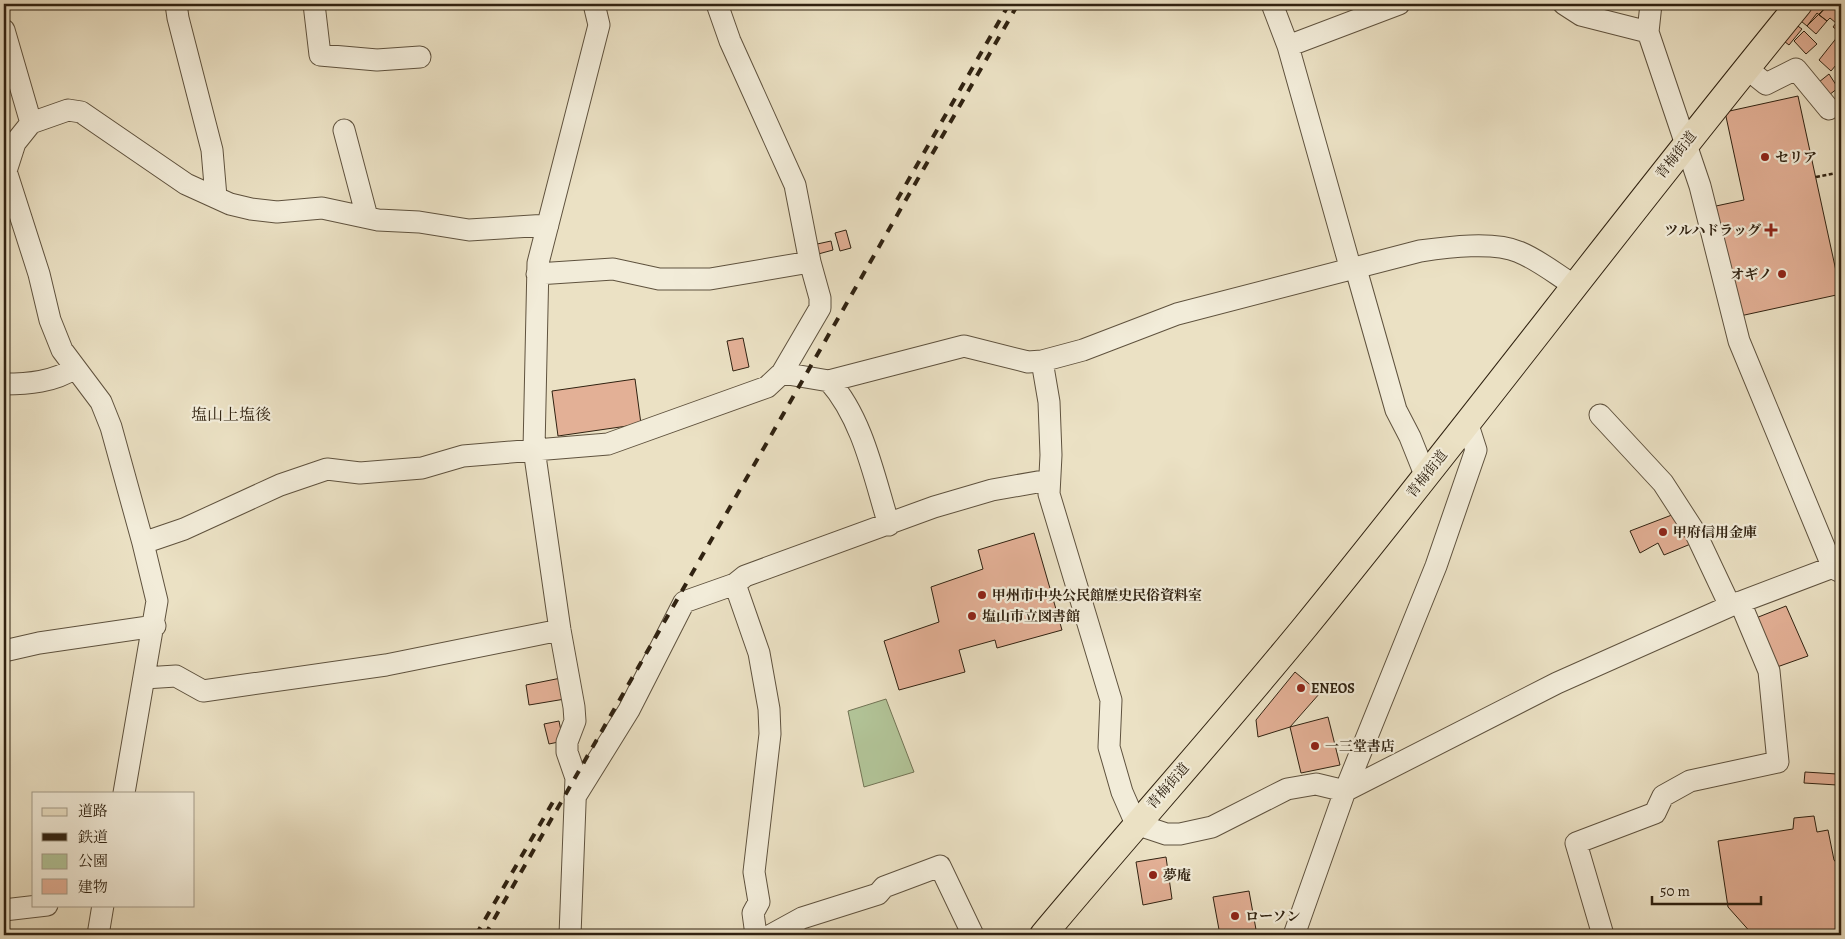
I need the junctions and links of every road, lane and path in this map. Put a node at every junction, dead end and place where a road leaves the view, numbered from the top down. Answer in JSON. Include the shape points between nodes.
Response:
{"nodes":[{"id":1,"x":178,"y":4,"type":"edge"},
{"id":2,"x":314,"y":4,"type":"edge"},
{"id":3,"x":594,"y":4,"type":"edge"},
{"id":4,"x":717,"y":4,"type":"edge"},
{"id":5,"x":1272,"y":4,"type":"edge"},
{"id":6,"x":1399,"y":4,"type":"edge"},
{"id":7,"x":1564,"y":4,"type":"edge"},
{"id":8,"x":1651,"y":4,"type":"edge"},
{"id":9,"x":1799,"y":4,"type":"edge"},
{"id":10,"x":1375,"y":8,"type":"edge"},
{"id":11,"x":4,"y":30,"type":"edge"},
{"id":12,"x":1648,"y":32,"type":"junction"},
{"id":13,"x":1288,"y":46,"type":"junction"},
{"id":14,"x":420,"y":57,"type":"dead end"},
{"id":15,"x":1746,"y":68,"type":"junction"},
{"id":16,"x":1829,"y":109,"type":"dead end"},
{"id":17,"x":31,"y":124,"type":"junction"},
{"id":18,"x":344,"y":130,"type":"dead end"},
{"id":19,"x":10,"y":142,"type":"edge"},
{"id":20,"x":1686,"y":143,"type":"junction"},
{"id":21,"x":1841,"y":172,"type":"edge"},
{"id":22,"x":1816,"y":177,"type":"dead end"},
{"id":23,"x":216,"y":198,"type":"junction"},
{"id":24,"x":367,"y":217,"type":"junction"},
{"id":25,"x":548,"y":225,"type":"junction"},
{"id":26,"x":810,"y":262,"type":"junction"},
{"id":27,"x":1354,"y":269,"type":"junction"},
{"id":28,"x":537,"y":274,"type":"junction"},
{"id":29,"x":1575,"y":286,"type":"junction"},
{"id":30,"x":1042,"y":361,"type":"junction"},
{"id":31,"x":75,"y":368,"type":"junction"},
{"id":32,"x":782,"y":373,"type":"junction"},
{"id":33,"x":829,"y":381,"type":"junction"},
{"id":34,"x":4,"y":384,"type":"edge"},
{"id":35,"x":1600,"y":415,"type":"dead end"},
{"id":36,"x":1468,"y":424,"type":"junction"},
{"id":37,"x":534,"y":449,"type":"junction"},
{"id":38,"x":1426,"y":477,"type":"junction"},
{"id":39,"x":1049,"y":480,"type":"junction"},
{"id":40,"x":888,"y":525,"type":"junction"},
{"id":41,"x":143,"y":543,"type":"junction"},
{"id":42,"x":1838,"y":568,"type":"edge"},
{"id":43,"x":735,"y":584,"type":"junction"},
{"id":44,"x":1735,"y":604,"type":"junction"},
{"id":45,"x":155,"y":626,"type":"junction"},
{"id":46,"x":560,"y":630,"type":"junction"},
{"id":47,"x":4,"y":651,"type":"edge"},
{"id":48,"x":144,"y":678,"type":"junction"},
{"id":49,"x":1345,"y":791,"type":"junction"},
{"id":50,"x":124,"y":792,"type":"edge"},
{"id":51,"x":575,"y":798,"type":"junction"},
{"id":52,"x":1136,"y":824,"type":"junction"},
{"id":53,"x":38,"y":906,"type":"edge"},
{"id":54,"x":103,"y":906,"type":"edge"},
{"id":55,"x":4,"y":910,"type":"edge"},
{"id":56,"x":98,"y":935,"type":"edge"},
{"id":57,"x":570,"y":935,"type":"edge"},
{"id":58,"x":756,"y":935,"type":"edge"},
{"id":59,"x":771,"y":935,"type":"edge"},
{"id":60,"x":973,"y":935,"type":"edge"},
{"id":61,"x":1043,"y":935,"type":"edge"},
{"id":62,"x":1294,"y":935,"type":"edge"},
{"id":63,"x":1603,"y":935,"type":"edge"}],
"edges":[{"from":1,"to":23,"type":"street","via":[[178,18],[212,150]]},
{"from":2,"to":14,"type":"street","via":[[320,55],[377,60]]},
{"from":3,"to":25,"type":"street","via":[[599,25]]},
{"from":4,"to":26,"type":"street","via":[[730,41],[794,185]]},
{"from":5,"to":13,"type":"street"},
{"from":6,"to":10,"type":"street"},
{"from":7,"to":12,"type":"street","via":[[1581,15]]},
{"from":8,"to":12,"type":"street"},
{"from":9,"to":15,"type":"main road","name":"青梅街道"},
{"from":10,"to":13,"type":"street"},
{"from":11,"to":17,"type":"street"},
{"from":12,"to":20,"type":"street"},
{"from":13,"to":27,"type":"street"},
{"from":15,"to":16,"type":"street","via":[[1766,84],[1796,69]]},
{"from":15,"to":20,"type":"main road","name":"青梅街道"},
{"from":17,"to":19,"type":"street"},
{"from":17,"to":23,"type":"street","via":[[68,110],[81,112],[186,184]]},
{"from":18,"to":24,"type":"street"},
{"from":19,"to":31,"type":"street","via":[[6,171],[50,320],[62,350]]},
{"from":20,"to":29,"type":"main road","name":"青梅街道"},
{"from":20,"to":42,"type":"street","via":[[1739,341]]},
{"from":21,"to":22,"type":"path"},
{"from":23,"to":24,"type":"street","via":[[251,209],[277,212],[322,208]]},
{"from":24,"to":25,"type":"street","via":[[469,230]]},
{"from":25,"to":28,"type":"street"},
{"from":26,"to":28,"type":"street","via":[[710,279],[659,280],[613,269]]},
{"from":26,"to":32,"type":"street","via":[[820,308]]},
{"from":27,"to":29,"type":"street","via":[[1440,248],[1503,246],[1522,252]]},
{"from":27,"to":30,"type":"street","via":[[1178,314],[1083,350]]},
{"from":27,"to":38,"type":"street","via":[[1396,410]]},
{"from":28,"to":37,"type":"street"},
{"from":29,"to":36,"type":"main road","name":"青梅街道"},
{"from":30,"to":33,"type":"street","via":[[1028,362],[964,346]]},
{"from":30,"to":39,"type":"street","via":[[1049,402]]},
{"from":31,"to":34,"type":"street","via":[[63,376],[28,384]]},
{"from":31,"to":41,"type":"street","via":[[101,402],[111,427]]},
{"from":32,"to":33,"type":"street"},
{"from":32,"to":37,"type":"street","via":[[767,387],[608,444]]},
{"from":33,"to":40,"type":"street","via":[[841,394],[863,440]]},
{"from":35,"to":44,"type":"street","via":[[1663,483]]},
{"from":36,"to":38,"type":"main road","name":"青梅街道"},
{"from":36,"to":49,"type":"street","via":[[1476,450],[1436,566]]},
{"from":37,"to":41,"type":"street","via":[[463,456],[422,468],[360,473],[328,469],[280,485],[184,529]]},
{"from":37,"to":46,"type":"street"},
{"from":38,"to":52,"type":"main road","name":"青梅街道","via":[[1302,630]]},
{"from":39,"to":40,"type":"street","via":[[992,490]]},
{"from":39,"to":52,"type":"street","via":[[1049,494],[1111,700],[1109,746],[1122,792]]},
{"from":40,"to":43,"type":"street","via":[[745,576]]},
{"from":41,"to":45,"type":"street","via":[[157,601]]},
{"from":42,"to":44,"type":"street"},
{"from":43,"to":51,"type":"street","via":[[684,602],[629,710]]},
{"from":43,"to":58,"type":"street","via":[[760,653],[770,734],[754,872],[759,902],[753,913]]},
{"from":44,"to":49,"type":"street","via":[[1557,683]]},
{"from":44,"to":63,"type":"street","via":[[1769,671],[1778,762],[1690,781],[1663,796],[1655,813],[1576,843]]},
{"from":45,"to":47,"type":"street"},
{"from":45,"to":48,"type":"street"},
{"from":46,"to":48,"type":"street","via":[[386,665],[203,691],[176,676]]},
{"from":46,"to":51,"type":"street","via":[[574,707],[575,721],[567,752],[576,778]]},
{"from":48,"to":50,"type":"street"},
{"from":49,"to":52,"type":"street","via":[[1316,784],[1287,789],[1212,827],[1180,834],[1166,834]]},
{"from":49,"to":62,"type":"street"},
{"from":51,"to":57,"type":"street"},
{"from":52,"to":61,"type":"main road","name":"青梅街道"},
{"from":53,"to":55,"type":"street"},
{"from":54,"to":56,"type":"street"},
{"from":59,"to":60,"type":"street","via":[[802,918],[878,894],[884,887],[940,866]]}]}
